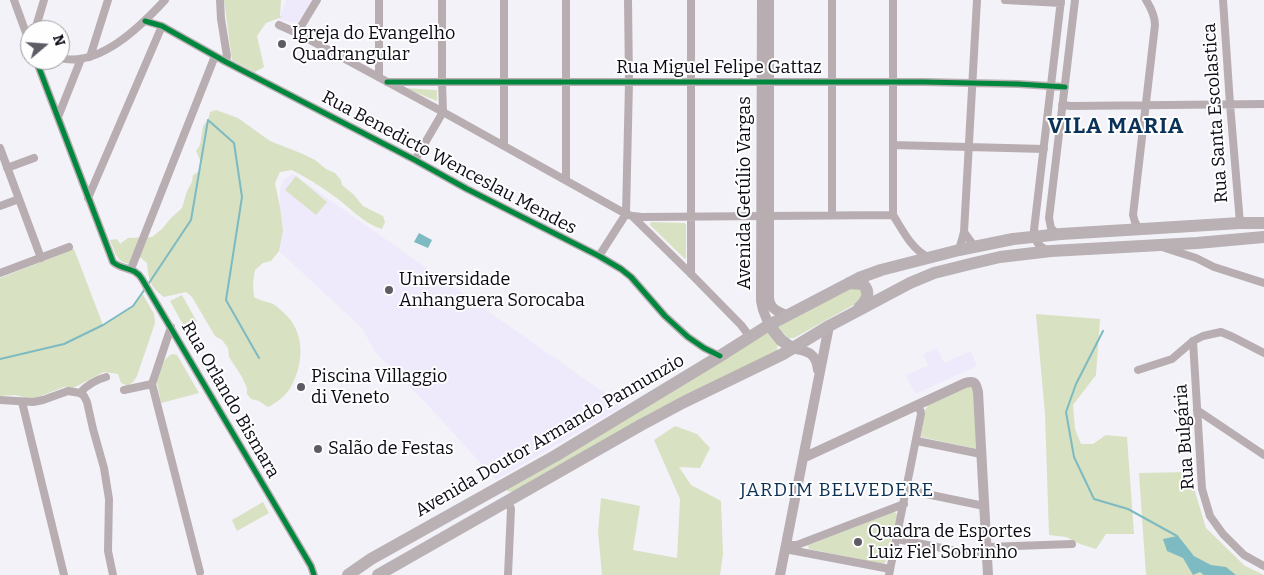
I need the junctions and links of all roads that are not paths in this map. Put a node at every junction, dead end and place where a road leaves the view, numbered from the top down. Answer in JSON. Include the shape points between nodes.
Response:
{"nodes":[{"id":1,"x":14,"y":0,"type":"edge"},
{"id":2,"x":44,"y":0,"type":"edge"},
{"id":3,"x":108,"y":0,"type":"edge"},
{"id":4,"x":165,"y":0,"type":"edge"},
{"id":5,"x":220,"y":0,"type":"edge"},
{"id":6,"x":317,"y":0,"type":"edge"},
{"id":7,"x":379,"y":0,"type":"edge"},
{"id":8,"x":442,"y":0,"type":"edge"},
{"id":9,"x":504,"y":0,"type":"edge"},
{"id":10,"x":566,"y":0,"type":"edge"},
{"id":11,"x":628,"y":0,"type":"edge"},
{"id":12,"x":691,"y":0,"type":"edge"},
{"id":13,"x":762,"y":0,"type":"edge"},
{"id":14,"x":769,"y":0,"type":"edge"},
{"id":15,"x":832,"y":0,"type":"edge"},
{"id":16,"x":894,"y":0,"type":"edge"},
{"id":17,"x":978,"y":0,"type":"edge"},
{"id":18,"x":1005,"y":0,"type":"edge"},
{"id":19,"x":1075,"y":0,"type":"edge"},
{"id":20,"x":1146,"y":0,"type":"edge"},
{"id":21,"x":1222,"y":0,"type":"edge"},
{"id":22,"x":1061,"y":2,"type":"edge"},
{"id":23,"x":21,"y":20,"type":"edge"},
{"id":24,"x":38,"y":20,"type":"edge"},
{"id":25,"x":145,"y":21,"type":"junction"},
{"id":26,"x":279,"y":25,"type":"dead end"},
{"id":27,"x":162,"y":26,"type":"junction"},
{"id":28,"x":297,"y":33,"type":"junction"},
{"id":29,"x":215,"y":56,"type":"junction"},
{"id":30,"x":90,"y":57,"type":"junction"},
{"id":31,"x":70,"y":59,"type":"edge"},
{"id":32,"x":81,"y":59,"type":"junction"},
{"id":33,"x":226,"y":62,"type":"junction"},
{"id":34,"x":40,"y":70,"type":"edge"},
{"id":35,"x":379,"y":77,"type":"junction"},
{"id":36,"x":386,"y":82,"type":"junction"},
{"id":37,"x":442,"y":82,"type":"junction"},
{"id":38,"x":504,"y":82,"type":"junction"},
{"id":39,"x":566,"y":82,"type":"junction"},
{"id":40,"x":629,"y":82,"type":"junction"},
{"id":41,"x":691,"y":82,"type":"junction"},
{"id":42,"x":765,"y":82,"type":"junction"},
{"id":43,"x":832,"y":82,"type":"junction"},
{"id":44,"x":893,"y":82,"type":"junction"},
{"id":45,"x":972,"y":83,"type":"junction"},
{"id":46,"x":1051,"y":85,"type":"junction"},
{"id":47,"x":1065,"y":87,"type":"junction"},
{"id":48,"x":1230,"y":104,"type":"junction"},
{"id":49,"x":1264,"y":104,"type":"edge"},
{"id":50,"x":1062,"y":105,"type":"junction"},
{"id":51,"x":1146,"y":105,"type":"junction"},
{"id":52,"x":443,"y":112,"type":"junction"},
{"id":53,"x":58,"y":117,"type":"junction"},
{"id":54,"x":504,"y":146,"type":"junction"},
{"id":55,"x":894,"y":146,"type":"junction"},
{"id":56,"x":968,"y":147,"type":"junction"},
{"id":57,"x":0,"y":148,"type":"edge"},
{"id":58,"x":1044,"y":149,"type":"junction"},
{"id":59,"x":34,"y":158,"type":"dead end"},
{"id":60,"x":416,"y":160,"type":"junction"},
{"id":61,"x":7,"y":168,"type":"junction"},
{"id":62,"x":566,"y":180,"type":"junction"},
{"id":63,"x":88,"y":198,"type":"junction"},
{"id":64,"x":19,"y":199,"type":"junction"},
{"id":65,"x":0,"y":206,"type":"edge"},
{"id":66,"x":629,"y":215,"type":"junction"},
{"id":67,"x":832,"y":215,"type":"junction"},
{"id":68,"x":893,"y":215,"type":"junction"},
{"id":69,"x":766,"y":216,"type":"junction"},
{"id":70,"x":691,"y":217,"type":"junction"},
{"id":71,"x":1240,"y":223,"type":"junction"},
{"id":72,"x":1264,"y":223,"type":"edge"},
{"id":73,"x":1139,"y":229,"type":"junction"},
{"id":74,"x":964,"y":232,"type":"junction"},
{"id":75,"x":1057,"y":234,"type":"junction"},
{"id":76,"x":1264,"y":236,"type":"edge"},
{"id":77,"x":1034,"y":237,"type":"junction"},
{"id":78,"x":1197,"y":243,"type":"junction"},
{"id":79,"x":1155,"y":245,"type":"junction"},
{"id":80,"x":974,"y":246,"type":"junction"},
{"id":81,"x":69,"y":248,"type":"dead end"},
{"id":82,"x":959,"y":250,"type":"junction"},
{"id":83,"x":1051,"y":250,"type":"junction"},
{"id":84,"x":599,"y":256,"type":"junction"},
{"id":85,"x":41,"y":258,"type":"junction"},
{"id":86,"x":930,"y":258,"type":"junction"},
{"id":87,"x":1196,"y":258,"type":"junction"},
{"id":88,"x":131,"y":269,"type":"junction"},
{"id":89,"x":0,"y":273,"type":"edge"},
{"id":90,"x":691,"y":274,"type":"junction"},
{"id":91,"x":1264,"y":283,"type":"edge"},
{"id":92,"x":846,"y":284,"type":"junction"},
{"id":93,"x":858,"y":310,"type":"junction"},
{"id":94,"x":787,"y":315,"type":"junction"},
{"id":95,"x":769,"y":325,"type":"junction"},
{"id":96,"x":829,"y":326,"type":"junction"},
{"id":97,"x":171,"y":327,"type":"junction"},
{"id":98,"x":750,"y":337,"type":"junction"},
{"id":99,"x":1193,"y":341,"type":"junction"},
{"id":100,"x":180,"y":342,"type":"junction"},
{"id":101,"x":165,"y":344,"type":"junction"},
{"id":102,"x":792,"y":348,"type":"junction"},
{"id":103,"x":1264,"y":353,"type":"edge"},
{"id":104,"x":720,"y":356,"type":"junction"},
{"id":105,"x":1138,"y":370,"type":"dead end"},
{"id":106,"x":106,"y":377,"type":"dead end"},
{"id":107,"x":818,"y":378,"type":"junction"},
{"id":108,"x":152,"y":384,"type":"junction"},
{"id":109,"x":124,"y":390,"type":"dead end"},
{"id":110,"x":80,"y":393,"type":"junction"},
{"id":111,"x":0,"y":400,"type":"edge"},
{"id":112,"x":22,"y":402,"type":"junction"},
{"id":113,"x":914,"y":407,"type":"junction"},
{"id":114,"x":1197,"y":410,"type":"junction"},
{"id":115,"x":808,"y":431,"type":"junction"},
{"id":116,"x":917,"y":441,"type":"junction"},
{"id":117,"x":825,"y":447,"type":"junction"},
{"id":118,"x":981,"y":454,"type":"junction"},
{"id":119,"x":1264,"y":455,"type":"edge"},
{"id":120,"x":803,"y":458,"type":"junction"},
{"id":121,"x":497,"y":488,"type":"junction"},
{"id":122,"x":907,"y":490,"type":"junction"},
{"id":123,"x":508,"y":501,"type":"junction"},
{"id":124,"x":904,"y":504,"type":"junction"},
{"id":125,"x":984,"y":506,"type":"junction"},
{"id":126,"x":897,"y":539,"type":"junction"},
{"id":127,"x":1072,"y":544,"type":"dead end"},
{"id":128,"x":395,"y":546,"type":"junction"},
{"id":129,"x":785,"y":547,"type":"junction"},
{"id":130,"x":987,"y":552,"type":"junction"},
{"id":131,"x":311,"y":566,"type":"junction"},
{"id":132,"x":1264,"y":566,"type":"edge"},
{"id":133,"x":200,"y":572,"type":"dead end"},
{"id":134,"x":890,"y":572,"type":"edge"},
{"id":135,"x":382,"y":574,"type":"edge"},
{"id":136,"x":64,"y":575,"type":"edge"},
{"id":137,"x":113,"y":575,"type":"edge"},
{"id":138,"x":314,"y":575,"type":"edge"},
{"id":139,"x":322,"y":575,"type":"edge"},
{"id":140,"x":348,"y":575,"type":"edge"},
{"id":141,"x":508,"y":575,"type":"edge"},
{"id":142,"x":780,"y":575,"type":"edge"},
{"id":143,"x":988,"y":575,"type":"edge"}],
"edges":[{"from":1,"to":23,"type":"street"},
{"from":2,"to":24,"type":"street"},
{"from":3,"to":30,"type":"street"},
{"from":4,"to":25,"type":"street"},
{"from":5,"to":33,"type":"street"},
{"from":6,"to":28,"type":"street"},
{"from":7,"to":35,"type":"street"},
{"from":8,"to":37,"type":"street"},
{"from":9,"to":38,"type":"street"},
{"from":10,"to":39,"type":"street"},
{"from":11,"to":40,"type":"street"},
{"from":12,"to":41,"type":"street"},
{"from":13,"to":42,"type":"street","name":"Avenida Getúlio Vargas"},
{"from":14,"to":42,"type":"street","name":"Avenida Getúlio Vargas"},
{"from":15,"to":43,"type":"street"},
{"from":16,"to":44,"type":"street"},
{"from":17,"to":45,"type":"street"},
{"from":18,"to":22,"type":"street"},
{"from":19,"to":47,"type":"street"},
{"from":20,"to":51,"type":"street","via":[[1153,12],[1155,26]]},
{"from":21,"to":48,"type":"street","name":"Rua Santa Escolastica"},
{"from":22,"to":46,"type":"street"},
{"from":25,"to":27,"type":"street","name":"Rua Benedicto Wenceslau Mendes"},
{"from":25,"to":30,"type":"street","via":[[123,39]]},
{"from":26,"to":28,"type":"street"},
{"from":27,"to":29,"type":"street","name":"Rua Benedicto Wenceslau Mendes"},
{"from":27,"to":63,"type":"street"},
{"from":28,"to":35,"type":"street"},
{"from":29,"to":33,"type":"street","name":"Rua Benedicto Wenceslau Mendes"},
{"from":29,"to":88,"type":"street"},
{"from":30,"to":32,"type":"street"},
{"from":31,"to":32,"type":"street"},
{"from":32,"to":53,"type":"street"},
{"from":33,"to":60,"type":"street","name":"Rua Benedicto Wenceslau Mendes"},
{"from":34,"to":53,"type":"street"},
{"from":35,"to":36,"type":"street"},
{"from":36,"to":37,"type":"street","name":"Rua Miguel Felipe Gattaz"},
{"from":36,"to":52,"type":"street"},
{"from":37,"to":38,"type":"street","name":"Rua Miguel Felipe Gattaz"},
{"from":37,"to":52,"type":"street"},
{"from":38,"to":39,"type":"street","name":"Rua Miguel Felipe Gattaz"},
{"from":38,"to":54,"type":"street"},
{"from":39,"to":40,"type":"street","name":"Rua Miguel Felipe Gattaz"},
{"from":39,"to":62,"type":"street"},
{"from":40,"to":41,"type":"street","name":"Rua Miguel Felipe Gattaz"},
{"from":40,"to":66,"type":"street"},
{"from":41,"to":42,"type":"street","name":"Rua Miguel Felipe Gattaz"},
{"from":41,"to":70,"type":"street"},
{"from":42,"to":43,"type":"street","name":"Rua Miguel Felipe Gattaz"},
{"from":42,"to":69,"type":"street","name":"Avenida Getúlio Vargas"},
{"from":43,"to":44,"type":"street","name":"Rua Miguel Felipe Gattaz"},
{"from":43,"to":67,"type":"street"},
{"from":44,"to":45,"type":"street","name":"Rua Miguel Felipe Gattaz"},
{"from":44,"to":55,"type":"street"},
{"from":45,"to":46,"type":"street","name":"Rua Miguel Felipe Gattaz"},
{"from":45,"to":56,"type":"street"},
{"from":46,"to":47,"type":"street","name":"Rua Miguel Felipe Gattaz"},
{"from":46,"to":58,"type":"street"},
{"from":47,"to":50,"type":"street"},
{"from":48,"to":49,"type":"street"},
{"from":48,"to":51,"type":"street"},
{"from":48,"to":71,"type":"street","name":"Rua Santa Escolastica"},
{"from":50,"to":51,"type":"street"},
{"from":50,"to":75,"type":"street","via":[[1049,218],[1051,228]]},
{"from":51,"to":73,"type":"street","via":[[1133,215]]},
{"from":52,"to":54,"type":"street"},
{"from":52,"to":60,"type":"street"},
{"from":53,"to":63,"type":"street"},
{"from":54,"to":62,"type":"street"},
{"from":55,"to":56,"type":"street"},
{"from":55,"to":68,"type":"street"},
{"from":56,"to":58,"type":"street"},
{"from":56,"to":74,"type":"street"},
{"from":57,"to":61,"type":"street"},
{"from":58,"to":77,"type":"street"},
{"from":59,"to":61,"type":"street"},
{"from":60,"to":84,"type":"street","name":"Rua Benedicto Wenceslau Mendes"},
{"from":61,"to":64,"type":"street"},
{"from":62,"to":66,"type":"street"},
{"from":63,"to":88,"type":"street","name":"Rua Orlando Bismara","via":[[113,262]]},
{"from":64,"to":65,"type":"street"},
{"from":64,"to":85,"type":"street"},
{"from":66,"to":70,"type":"street"},
{"from":66,"to":84,"type":"street"},
{"from":66,"to":90,"type":"street"},
{"from":67,"to":68,"type":"street"},
{"from":67,"to":69,"type":"street"},
{"from":68,"to":86,"type":"street","via":[[919,251]]},
{"from":69,"to":70,"type":"street"},
{"from":69,"to":94,"type":"street","name":"Avenida Getúlio Vargas","via":[[769,302],[774,309]]},
{"from":69,"to":95,"type":"street","name":"Avenida Getúlio Vargas","via":[[761,301]]},
{"from":70,"to":90,"type":"street"},
{"from":71,"to":72,"type":"main road","name":"Avenida Doutor Armando Pannunzio"},
{"from":71,"to":73,"type":"main road","name":"Avenida Doutor Armando Pannunzio"},
{"from":71,"to":76,"type":"main road","via":[[1250,233]]},
{"from":73,"to":75,"type":"main road","name":"Avenida Doutor Armando Pannunzio"},
{"from":74,"to":80,"type":"street"},
{"from":74,"to":82,"type":"street"},
{"from":75,"to":77,"type":"main road","name":"Avenida Doutor Armando Pannunzio"},
{"from":76,"to":78,"type":"main road","name":"Avenida Doutor Armando Pannunzio"},
{"from":77,"to":80,"type":"main road","name":"Avenida Doutor Armando Pannunzio"},
{"from":77,"to":83,"type":"street","via":[[1038,245]]},
{"from":78,"to":79,"type":"main road","name":"Avenida Doutor Armando Pannunzio"},
{"from":78,"to":87,"type":"street","via":[[1190,249]]},
{"from":79,"to":83,"type":"main road","name":"Avenida Doutor Armando Pannunzio"},
{"from":79,"to":87,"type":"street"},
{"from":80,"to":82,"type":"main road","name":"Avenida Doutor Armando Pannunzio"},
{"from":81,"to":85,"type":"street"},
{"from":82,"to":86,"type":"main road","name":"Avenida Doutor Armando Pannunzio"},
{"from":83,"to":93,"type":"main road","name":"Avenida Doutor Armando Pannunzio","via":[[1000,257],[934,274]]},
{"from":84,"to":104,"type":"street","name":"Rua Benedicto Wenceslau Mendes","via":[[631,277],[664,316],[688,337]]},
{"from":85,"to":89,"type":"street"},
{"from":86,"to":92,"type":"main road","name":"Avenida Doutor Armando Pannunzio","via":[[881,270]]},
{"from":87,"to":91,"type":"street"},
{"from":88,"to":97,"type":"street","name":"Rua Orlando Bismara","via":[[140,275]]},
{"from":90,"to":98,"type":"street"},
{"from":92,"to":93,"type":"main road","via":[[858,283],[867,288],[866,301]]},
{"from":92,"to":94,"type":"main road","name":"Avenida Doutor Armando Pannunzio"},
{"from":93,"to":96,"type":"main road","name":"Avenida Doutor Armando Pannunzio"},
{"from":94,"to":95,"type":"main road","name":"Avenida Doutor Armando Pannunzio"},
{"from":95,"to":98,"type":"main road","name":"Avenida Doutor Armando Pannunzio"},
{"from":95,"to":102,"type":"main road"},
{"from":96,"to":102,"type":"main road","name":"Avenida Doutor Armando Pannunzio"},
{"from":96,"to":107,"type":"street"},
{"from":97,"to":100,"type":"street","name":"Rua Orlando Bismara"},
{"from":97,"to":101,"type":"street"},
{"from":98,"to":104,"type":"main road","name":"Avenida Doutor Armando Pannunzio"},
{"from":99,"to":103,"type":"street","via":[[1221,332]]},
{"from":99,"to":105,"type":"street","via":[[1172,359]]},
{"from":99,"to":114,"type":"street","name":"Rua Bulgária"},
{"from":100,"to":101,"type":"street"},
{"from":100,"to":131,"type":"street","name":"Rua Orlando Bismara"},
{"from":101,"to":108,"type":"street"},
{"from":102,"to":107,"type":"street","via":[[812,355],[817,364]]},
{"from":102,"to":123,"type":"main road","name":"Avenida Doutor Armando Pannunzio","via":[[684,402]]},
{"from":104,"to":121,"type":"main road","name":"Avenida Doutor Armando Pannunzio"},
{"from":106,"to":110,"type":"street","via":[[86,386]]},
{"from":107,"to":115,"type":"street"},
{"from":108,"to":109,"type":"street"},
{"from":108,"to":133,"type":"street"},
{"from":110,"to":112,"type":"street","via":[[68,391],[43,400]]},
{"from":110,"to":137,"type":"street","via":[[87,402],[104,468],[109,499],[108,551]]},
{"from":111,"to":112,"type":"street"},
{"from":112,"to":136,"type":"street"},
{"from":113,"to":116,"type":"street","via":[[920,409],[921,414]]},
{"from":113,"to":117,"type":"street"},
{"from":113,"to":118,"type":"street","via":[[970,381],[977,384]]},
{"from":114,"to":119,"type":"street"},
{"from":114,"to":132,"type":"street","name":"Rua Bulgária","via":[[1202,490],[1210,516],[1244,555]]},
{"from":115,"to":117,"type":"street","via":[[810,440]]},
{"from":115,"to":120,"type":"street"},
{"from":116,"to":118,"type":"street"},
{"from":116,"to":122,"type":"street"},
{"from":117,"to":120,"type":"street"},
{"from":118,"to":125,"type":"street"},
{"from":120,"to":129,"type":"street"},
{"from":121,"to":123,"type":"main road"},
{"from":121,"to":128,"type":"main road","name":"Avenida Doutor Armando Pannunzio"},
{"from":122,"to":124,"type":"street"},
{"from":122,"to":125,"type":"street"},
{"from":123,"to":135,"type":"main road","name":"Avenida Doutor Armando Pannunzio"},
{"from":123,"to":141,"type":"street","via":[[511,508]]},
{"from":124,"to":126,"type":"street"},
{"from":124,"to":129,"type":"street"},
{"from":125,"to":130,"type":"street"},
{"from":126,"to":130,"type":"street"},
{"from":126,"to":134,"type":"street"},
{"from":127,"to":130,"type":"street"},
{"from":128,"to":135,"type":"main road"},
{"from":128,"to":140,"type":"main road","name":"Avenida Doutor Armando Pannunzio"},
{"from":129,"to":134,"type":"street"},
{"from":129,"to":142,"type":"street"},
{"from":130,"to":143,"type":"street"},
{"from":131,"to":138,"type":"street","name":"Rua Orlando Bismara"},
{"from":131,"to":139,"type":"street","name":"Rua Orlando Bismara"}]}
